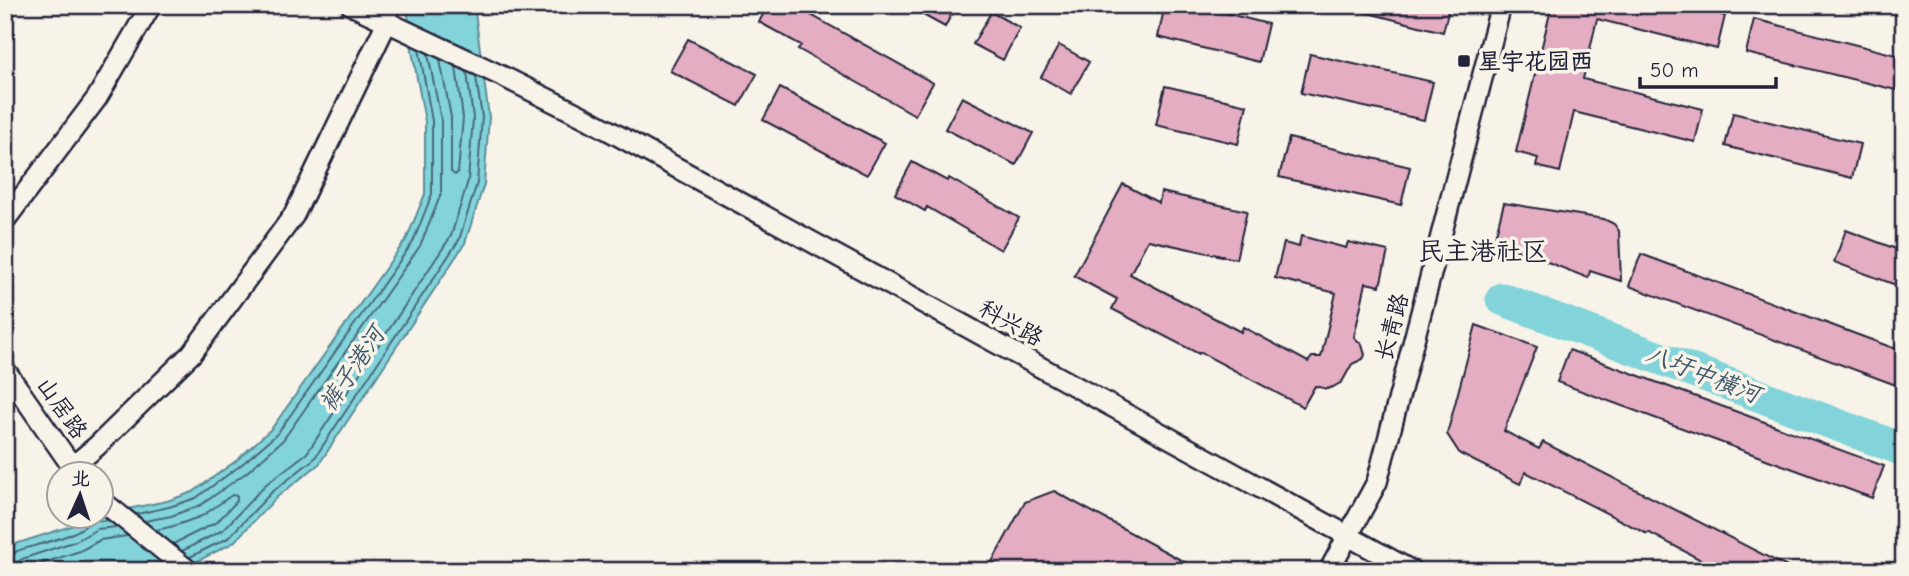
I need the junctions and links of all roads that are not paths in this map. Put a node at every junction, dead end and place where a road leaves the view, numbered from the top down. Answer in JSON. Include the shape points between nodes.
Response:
{"nodes":[{"id":1,"x":150,"y":5,"type":"edge"},
{"id":2,"x":351,"y":5,"type":"edge"},
{"id":3,"x":1501,"y":5,"type":"edge"},
{"id":4,"x":392,"y":19,"type":"edge"},
{"id":5,"x":5,"y":220,"type":"edge"},
{"id":6,"x":5,"y":370,"type":"edge"},
{"id":7,"x":69,"y":461,"type":"edge"},
{"id":8,"x":83,"y":461,"type":"edge"},
{"id":9,"x":116,"y":512,"type":"edge"},
{"id":10,"x":1348,"y":536,"type":"junction"},
{"id":11,"x":189,"y":571,"type":"edge"},
{"id":12,"x":1329,"y":571,"type":"edge"},
{"id":13,"x":1412,"y":571,"type":"edge"}],
"edges":[{"from":1,"to":5,"type":"street","via":[[97,97]]},
{"from":2,"to":4,"type":"street","name":"科兴路"},
{"from":3,"to":10,"type":"street","name":"长青路","via":[[1377,482]]},
{"from":4,"to":8,"type":"street","via":[[294,215],[192,353]]},
{"from":4,"to":10,"type":"street","name":"科兴路","via":[[586,118]]},
{"from":6,"to":7,"type":"street","name":"山居路"},
{"from":9,"to":11,"type":"street"},
{"from":10,"to":12,"type":"street","name":"长青路"},
{"from":10,"to":13,"type":"street","name":"科兴路"}]}
